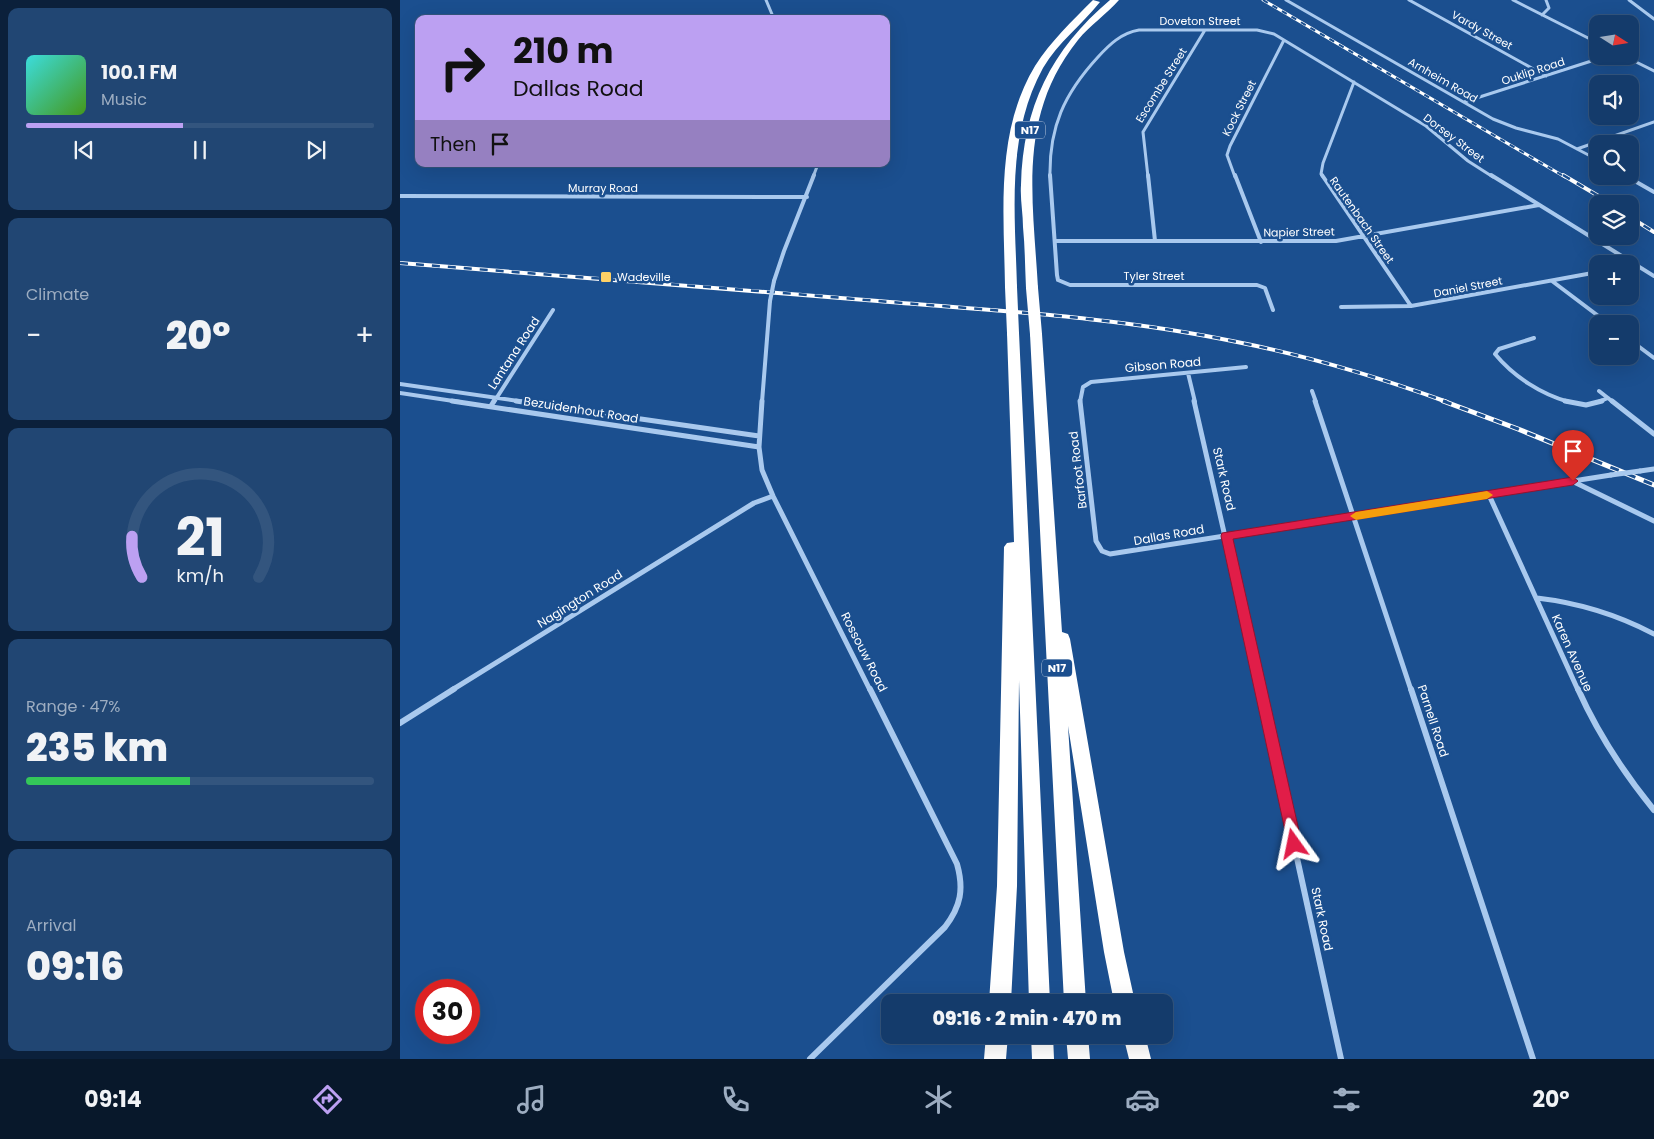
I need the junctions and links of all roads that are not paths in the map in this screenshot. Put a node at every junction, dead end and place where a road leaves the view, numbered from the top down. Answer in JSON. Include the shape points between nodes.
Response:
{"nodes":[{"id":1,"x":766,"y":0,"type":"edge"},
{"id":2,"x":1099,"y":0,"type":"edge"},
{"id":3,"x":1115,"y":0,"type":"edge"},
{"id":4,"x":1286,"y":0,"type":"edge"},
{"id":5,"x":1409,"y":0,"type":"edge"},
{"id":6,"x":1513,"y":0,"type":"edge"},
{"id":7,"x":1546,"y":0,"type":"edge"},
{"id":8,"x":1629,"y":0,"type":"edge"},
{"id":9,"x":772,"y":15,"type":"edge"},
{"id":10,"x":1542,"y":15,"type":"junction"},
{"id":11,"x":1654,"y":20,"type":"edge"},
{"id":12,"x":1205,"y":30,"type":"junction"},
{"id":13,"x":1269,"y":32,"type":"joint"},
{"id":14,"x":1589,"y":38,"type":"edge"},
{"id":15,"x":1284,"y":40,"type":"junction"},
{"id":16,"x":1589,"y":62,"type":"edge"},
{"id":17,"x":1639,"y":64,"type":"edge"},
{"id":18,"x":1654,"y":72,"type":"edge"},
{"id":19,"x":1546,"y":76,"type":"junction"},
{"id":20,"x":1354,"y":82,"type":"junction"},
{"id":21,"x":1464,"y":102,"type":"junction"},
{"id":22,"x":1653,"y":123,"type":"edge"},
{"id":23,"x":1577,"y":149,"type":"junction"},
{"id":24,"x":1589,"y":155,"type":"edge"},
{"id":25,"x":817,"y":167,"type":"edge"},
{"id":26,"x":1639,"y":183,"type":"edge"},
{"id":27,"x":1654,"y":192,"type":"edge"},
{"id":28,"x":400,"y":196,"type":"edge"},
{"id":29,"x":807,"y":198,"type":"junction"},
{"id":30,"x":1540,"y":205,"type":"junction"},
{"id":31,"x":1363,"y":237,"type":"junction"},
{"id":32,"x":1055,"y":241,"type":"junction"},
{"id":33,"x":1155,"y":241,"type":"junction"},
{"id":34,"x":1262,"y":242,"type":"junction"},
{"id":35,"x":1617,"y":255,"type":"edge"},
{"id":36,"x":1639,"y":268,"type":"edge"},
{"id":37,"x":1589,"y":274,"type":"edge"},
{"id":38,"x":1654,"y":276,"type":"edge"},
{"id":39,"x":1552,"y":281,"type":"junction"},
{"id":40,"x":1411,"y":306,"type":"junction"},
{"id":41,"x":1341,"y":307,"type":"dead end"},
{"id":42,"x":553,"y":310,"type":"dead end"},
{"id":43,"x":1273,"y":310,"type":"dead end"},
{"id":44,"x":1597,"y":315,"type":"edge"},
{"id":45,"x":1534,"y":338,"type":"dead end"},
{"id":46,"x":1639,"y":347,"type":"edge"},
{"id":47,"x":1654,"y":358,"type":"edge"},
{"id":48,"x":1246,"y":368,"type":"dead end"},
{"id":49,"x":1188,"y":373,"type":"junction"},
{"id":50,"x":400,"y":384,"type":"edge"},
{"id":51,"x":408,"y":385,"type":"junction"},
{"id":52,"x":1083,"y":387,"type":"joint"},
{"id":53,"x":1599,"y":390,"type":"dead end"},
{"id":54,"x":1312,"y":391,"type":"dead end"},
{"id":55,"x":400,"y":393,"type":"edge"},
{"id":56,"x":497,"y":397,"type":"junction"},
{"id":57,"x":1608,"y":398,"type":"junction"},
{"id":58,"x":491,"y":406,"type":"junction"},
{"id":59,"x":632,"y":417,"type":"junction"},
{"id":60,"x":626,"y":427,"type":"junction"},
{"id":61,"x":1654,"y":434,"type":"edge"},
{"id":62,"x":759,"y":436,"type":"junction"},
{"id":63,"x":759,"y":447,"type":"junction"},
{"id":64,"x":1018,"y":462,"type":"junction"},
{"id":65,"x":1654,"y":469,"type":"edge"},
{"id":66,"x":1573,"y":481,"type":"junction"},
{"id":67,"x":1489,"y":494,"type":"junction"},
{"id":68,"x":773,"y":496,"type":"junction"},
{"id":69,"x":1354,"y":516,"type":"junction"},
{"id":70,"x":1654,"y":521,"type":"edge"},
{"id":71,"x":1226,"y":536,"type":"junction"},
{"id":72,"x":1102,"y":551,"type":"joint"},
{"id":73,"x":1536,"y":598,"type":"junction"},
{"id":74,"x":1053,"y":609,"type":"junction"},
{"id":75,"x":1654,"y":634,"type":"edge"},
{"id":76,"x":400,"y":723,"type":"edge"},
{"id":77,"x":1654,"y":810,"type":"edge"},
{"id":78,"x":1000,"y":994,"type":"edge"},
{"id":79,"x":1040,"y":994,"type":"edge"},
{"id":80,"x":1075,"y":994,"type":"edge"},
{"id":81,"x":1124,"y":994,"type":"edge"},
{"id":82,"x":996,"y":1044,"type":"edge"},
{"id":83,"x":1042,"y":1044,"type":"edge"},
{"id":84,"x":1078,"y":1044,"type":"edge"},
{"id":85,"x":1136,"y":1044,"type":"edge"},
{"id":86,"x":810,"y":1059,"type":"edge"},
{"id":87,"x":995,"y":1059,"type":"edge"},
{"id":88,"x":1043,"y":1059,"type":"edge"},
{"id":89,"x":1079,"y":1059,"type":"edge"},
{"id":90,"x":1140,"y":1059,"type":"edge"},
{"id":91,"x":1341,"y":1059,"type":"edge"},
{"id":92,"x":1533,"y":1059,"type":"edge"}],
"edges":[{"from":1,"to":9,"type":"street"},
{"from":2,"to":64,"type":"highway","number":"N17","bridge":true,"via":[[1051,48],[1029,84],[1013,132],[1010,156],[1011,288]]},
{"from":3,"to":74,"type":"highway","number":"N17","bridge":true,"via":[[1092,19],[1066,49],[1044,85],[1029,134],[1026,184]]},
{"from":4,"to":21,"type":"street","name":"Arnheim Road"},
{"from":5,"to":19,"type":"street","name":"Vardy Street"},
{"from":6,"to":10,"type":"street"},
{"from":7,"to":10,"type":"street","via":[[1550,8]]},
{"from":8,"to":11,"type":"street"},
{"from":10,"to":14,"type":"street"},
{"from":12,"to":13,"type":"street","name":"Doveton Street"},
{"from":12,"to":32,"type":"street","name":"Doveton Street","via":[[1130,31],[1091,64],[1074,85],[1059,114],[1049,159]]},
{"from":12,"to":33,"type":"street","name":"Escombe Street","via":[[1143,132]]},
{"from":13,"to":15,"type":"street","name":"Dorsey Street"},
{"from":15,"to":20,"type":"street","name":"Dorsey Street"},
{"from":15,"to":34,"type":"street","name":"Kock Street","via":[[1227,155]]},
{"from":16,"to":19,"type":"street","name":"Ouklip Road"},
{"from":17,"to":18,"type":"street"},
{"from":19,"to":21,"type":"street","name":"Ouklip Road"},
{"from":20,"to":30,"type":"street","name":"Dorsey Street","via":[[1426,126],[1468,161]]},
{"from":20,"to":31,"type":"street","name":"Rautenbach Street","via":[[1321,174]]},
{"from":21,"to":23,"type":"street","name":"Arnheim Road","via":[[1500,122],[1558,139]]},
{"from":22,"to":23,"type":"street"},
{"from":23,"to":24,"type":"street","name":"Arnheim Road"},
{"from":25,"to":29,"type":"street","name":"Rossouw Road"},
{"from":26,"to":27,"type":"street"},
{"from":28,"to":29,"type":"street","name":"Murray Road"},
{"from":29,"to":62,"type":"street","name":"Rossouw Road","bridge":true,"via":[[781,256],[774,281]]},
{"from":30,"to":31,"type":"street","name":"Napier Street"},
{"from":30,"to":35,"type":"street","name":"Dorsey Street"},
{"from":31,"to":34,"type":"street","name":"Napier Street","via":[[1329,242]]},
{"from":31,"to":40,"type":"street","name":"Rautenbach Street"},
{"from":32,"to":33,"type":"street","name":"Napier Street"},
{"from":32,"to":43,"type":"street","name":"Tyler Street","via":[[1058,280],[1062,283],[1257,284],[1265,288]]},
{"from":33,"to":34,"type":"street","name":"Napier Street"},
{"from":36,"to":38,"type":"street","name":"Dorsey Street"},
{"from":37,"to":39,"type":"street","name":"Daniel Street"},
{"from":39,"to":40,"type":"street","name":"Daniel Street"},
{"from":39,"to":44,"type":"street"},
{"from":40,"to":41,"type":"street","name":"Daniel Street"},
{"from":42,"to":56,"type":"street","name":"Lantana Road"},
{"from":45,"to":57,"type":"street","via":[[1499,349],[1495,354],[1529,384],[1561,399],[1590,405]]},
{"from":46,"to":47,"type":"street"},
{"from":48,"to":49,"type":"street","name":"Gibson Road"},
{"from":49,"to":52,"type":"street","name":"Gibson Road","via":[[1091,382]]},
{"from":49,"to":71,"type":"street","name":"Stark Road"},
{"from":50,"to":51,"type":"street","name":"Bezuidenhout Road"},
{"from":51,"to":55,"type":"street"},
{"from":51,"to":56,"type":"street","name":"Bezuidenhout Road"},
{"from":52,"to":72,"type":"street","name":"Barfoot Road","via":[[1080,399],[1096,541]]},
{"from":53,"to":57,"type":"street"},
{"from":54,"to":69,"type":"street","name":"Parnell Road"},
{"from":55,"to":58,"type":"street","name":"Bezuidenhout Road"},
{"from":56,"to":58,"type":"street","name":"Lantana Road"},
{"from":56,"to":59,"type":"street","name":"Bezuidenhout Road"},
{"from":57,"to":61,"type":"street"},
{"from":58,"to":60,"type":"street","name":"Bezuidenhout Road"},
{"from":59,"to":60,"type":"street"},
{"from":59,"to":62,"type":"street","name":"Bezuidenhout Road"},
{"from":60,"to":63,"type":"street","name":"Bezuidenhout Road"},
{"from":62,"to":63,"type":"street","name":"Rossouw Road"},
{"from":63,"to":68,"type":"street","name":"Rossouw Road","via":[[762,470]]},
{"from":64,"to":78,"type":"highway","via":[[1012,545],[1007,886]]},
{"from":64,"to":79,"type":"highway","number":"N17"},
{"from":65,"to":66,"type":"street","name":"Dallas Road","bridge":true},
{"from":66,"to":67,"type":"street","name":"Dallas Road"},
{"from":66,"to":70,"type":"street"},
{"from":67,"to":69,"type":"street","name":"Dallas Road"},
{"from":67,"to":73,"type":"street","name":"Karen Avenue"},
{"from":68,"to":76,"type":"street","name":"Nagington Road","via":[[754,502]]},
{"from":68,"to":86,"type":"street","name":"Rossouw Road","via":[[957,864],[962,880],[962,897],[956,914],[945,928]]},
{"from":69,"to":71,"type":"street","name":"Dallas Road"},
{"from":69,"to":92,"type":"street","name":"Parnell Road"},
{"from":71,"to":72,"type":"street","name":"Dallas Road","via":[[1124,553]]},
{"from":71,"to":91,"type":"street","name":"Stark Road"},
{"from":73,"to":75,"type":"street","via":[[1598,608]]},
{"from":73,"to":77,"type":"street","name":"Karen Avenue","via":[[1603,740]]},
{"from":74,"to":80,"type":"highway","number":"N17"},
{"from":74,"to":81,"type":"highway","via":[[1068,668],[1114,952]]},
{"from":82,"to":87,"type":"highway"},
{"from":83,"to":88,"type":"highway"},
{"from":84,"to":89,"type":"highway"},
{"from":85,"to":90,"type":"highway"}]}
